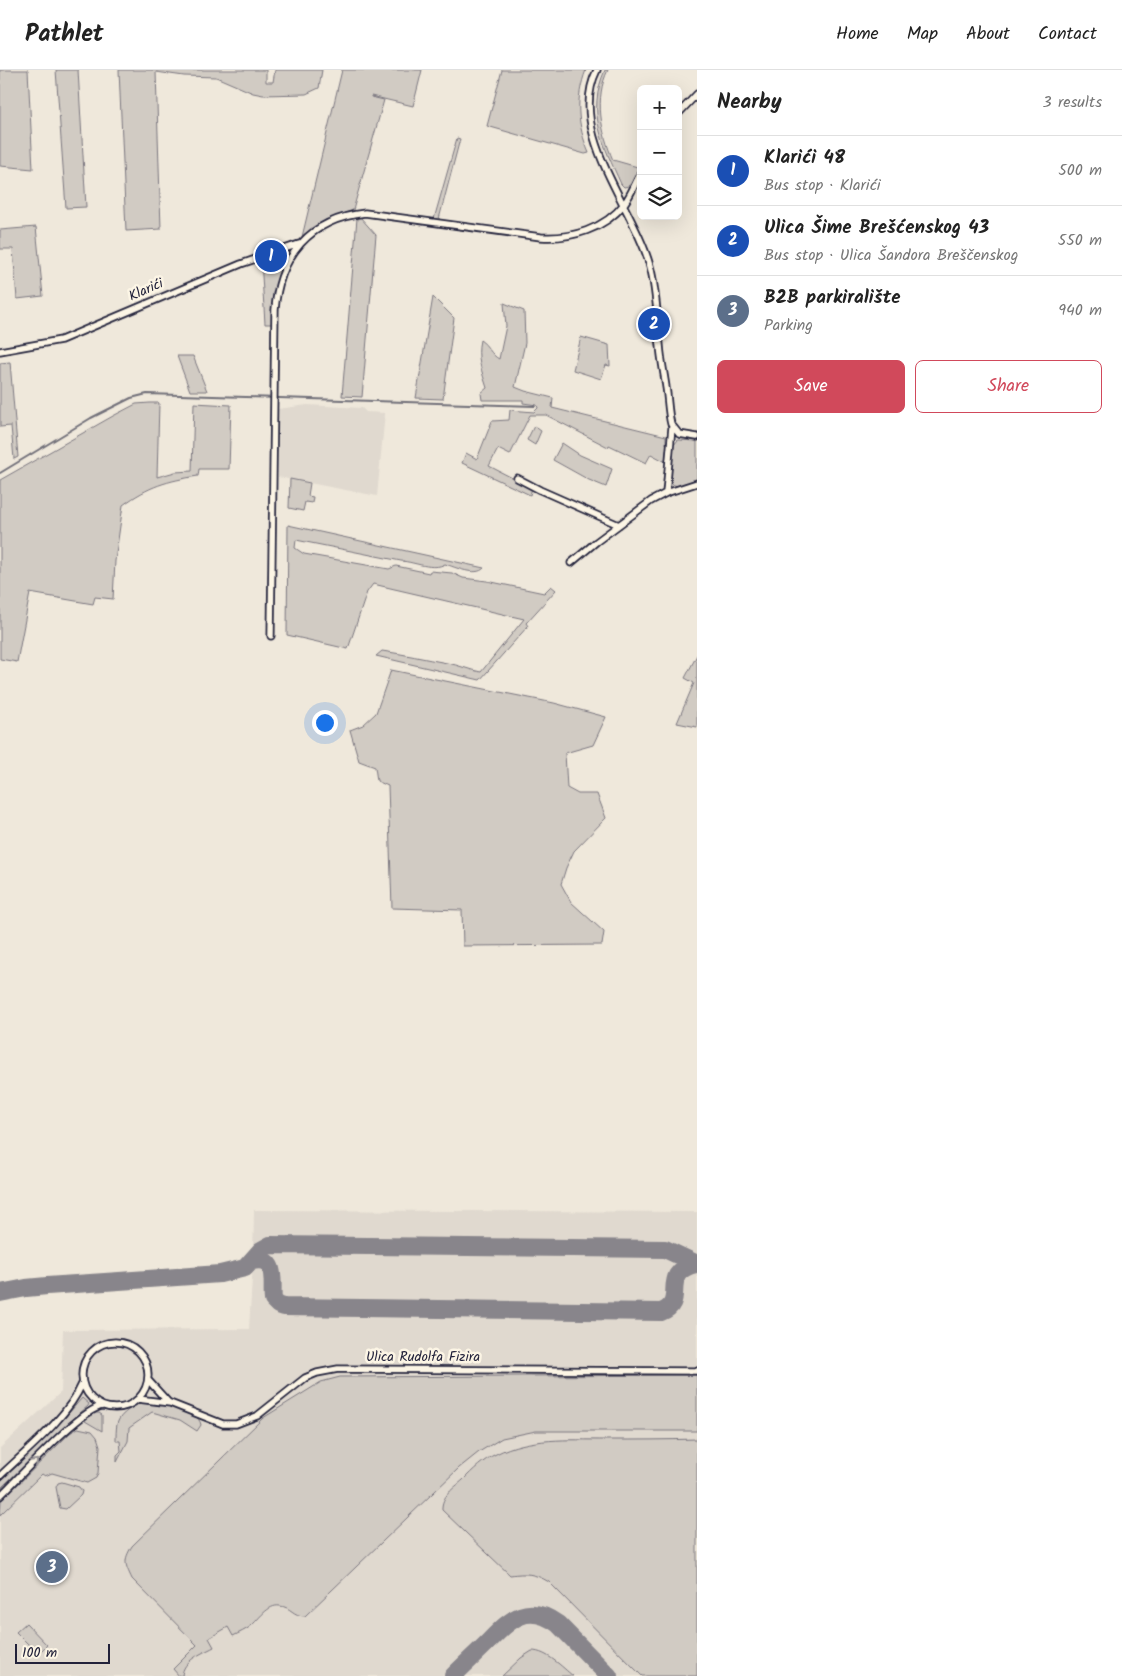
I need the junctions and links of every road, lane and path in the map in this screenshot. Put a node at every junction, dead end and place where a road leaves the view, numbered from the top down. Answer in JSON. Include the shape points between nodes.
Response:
{"nodes":[{"id":1,"x":597,"y":70,"type":"edge"},
{"id":2,"x":697,"y":94,"type":"edge"},
{"id":3,"x":682,"y":110,"type":"edge"},
{"id":4,"x":640,"y":175,"type":"edge"},
{"id":5,"x":624,"y":204,"type":"junction"},
{"id":6,"x":299,"y":244,"type":"junction"},
{"id":7,"x":0,"y":351,"type":"edge"},
{"id":8,"x":672,"y":427,"type":"junction"},
{"id":9,"x":697,"y":437,"type":"edge"},
{"id":10,"x":517,"y":478,"type":"dead end"},
{"id":11,"x":697,"y":483,"type":"edge"},
{"id":12,"x":666,"y":493,"type":"junction"},
{"id":13,"x":619,"y":525,"type":"junction"},
{"id":14,"x":571,"y":563,"type":"dead end"},
{"id":15,"x":271,"y":636,"type":"dead end"},
{"id":16,"x":697,"y":1371,"type":"edge"},
{"id":17,"x":148,"y":1380,"type":"junction"},
{"id":18,"x":82,"y":1384,"type":"junction"},
{"id":19,"x":138,"y":1399,"type":"junction"},
{"id":20,"x":170,"y":1403,"type":"junction"},
{"id":21,"x":103,"y":1406,"type":"junction"},
{"id":22,"x":0,"y":1476,"type":"edge"},
{"id":23,"x":0,"y":1496,"type":"edge"}],
"edges":[{"from":1,"to":5,"type":"street","via":[[589,98],[589,120],[599,151]]},
{"from":2,"to":3,"type":"street"},
{"from":4,"to":5,"type":"street"},
{"from":5,"to":6,"type":"street","via":[[597,226],[562,237],[541,237],[365,213],[328,223]]},
{"from":5,"to":8,"type":"street","via":[[652,276]]},
{"from":6,"to":7,"type":"street","name":"Klarići","via":[[241,264],[61,340]]},
{"from":6,"to":15,"type":"street","via":[[288,261],[275,310]]},
{"from":8,"to":9,"type":"street","via":[[679,434]]},
{"from":8,"to":12,"type":"street"},
{"from":10,"to":13,"type":"street"},
{"from":11,"to":12,"type":"street"},
{"from":12,"to":13,"type":"street","via":[[650,500]]},
{"from":13,"to":14,"type":"street"},
{"from":16,"to":20,"type":"street","name":"Ulica Rudolfa Fizira","via":[[338,1369],[305,1378],[257,1416],[236,1424],[223,1424]]},
{"from":17,"to":18,"type":"street","name":"Ulica Rudolfa Fizira","via":[[146,1363],[138,1352],[128,1345],[111,1343],[88,1355],[82,1370]]},
{"from":17,"to":19,"type":"street"},
{"from":17,"to":20,"type":"street","name":"Ulica Rudolfa Fizira"},
{"from":18,"to":21,"type":"street","via":[[89,1396]]},
{"from":18,"to":22,"type":"street","name":"Ulica Rudolfa Fizira","via":[[63,1413]]},
{"from":19,"to":20,"type":"street","name":"Ulica Rudolfa Fizira"},
{"from":19,"to":21,"type":"street","name":"Ulica Rudolfa Fizira","via":[[123,1408]]},
{"from":23,"to":21,"type":"street","name":"Ulica Rudolfa Fizira","one_way":true,"via":[[70,1426],[94,1408]]}]}
